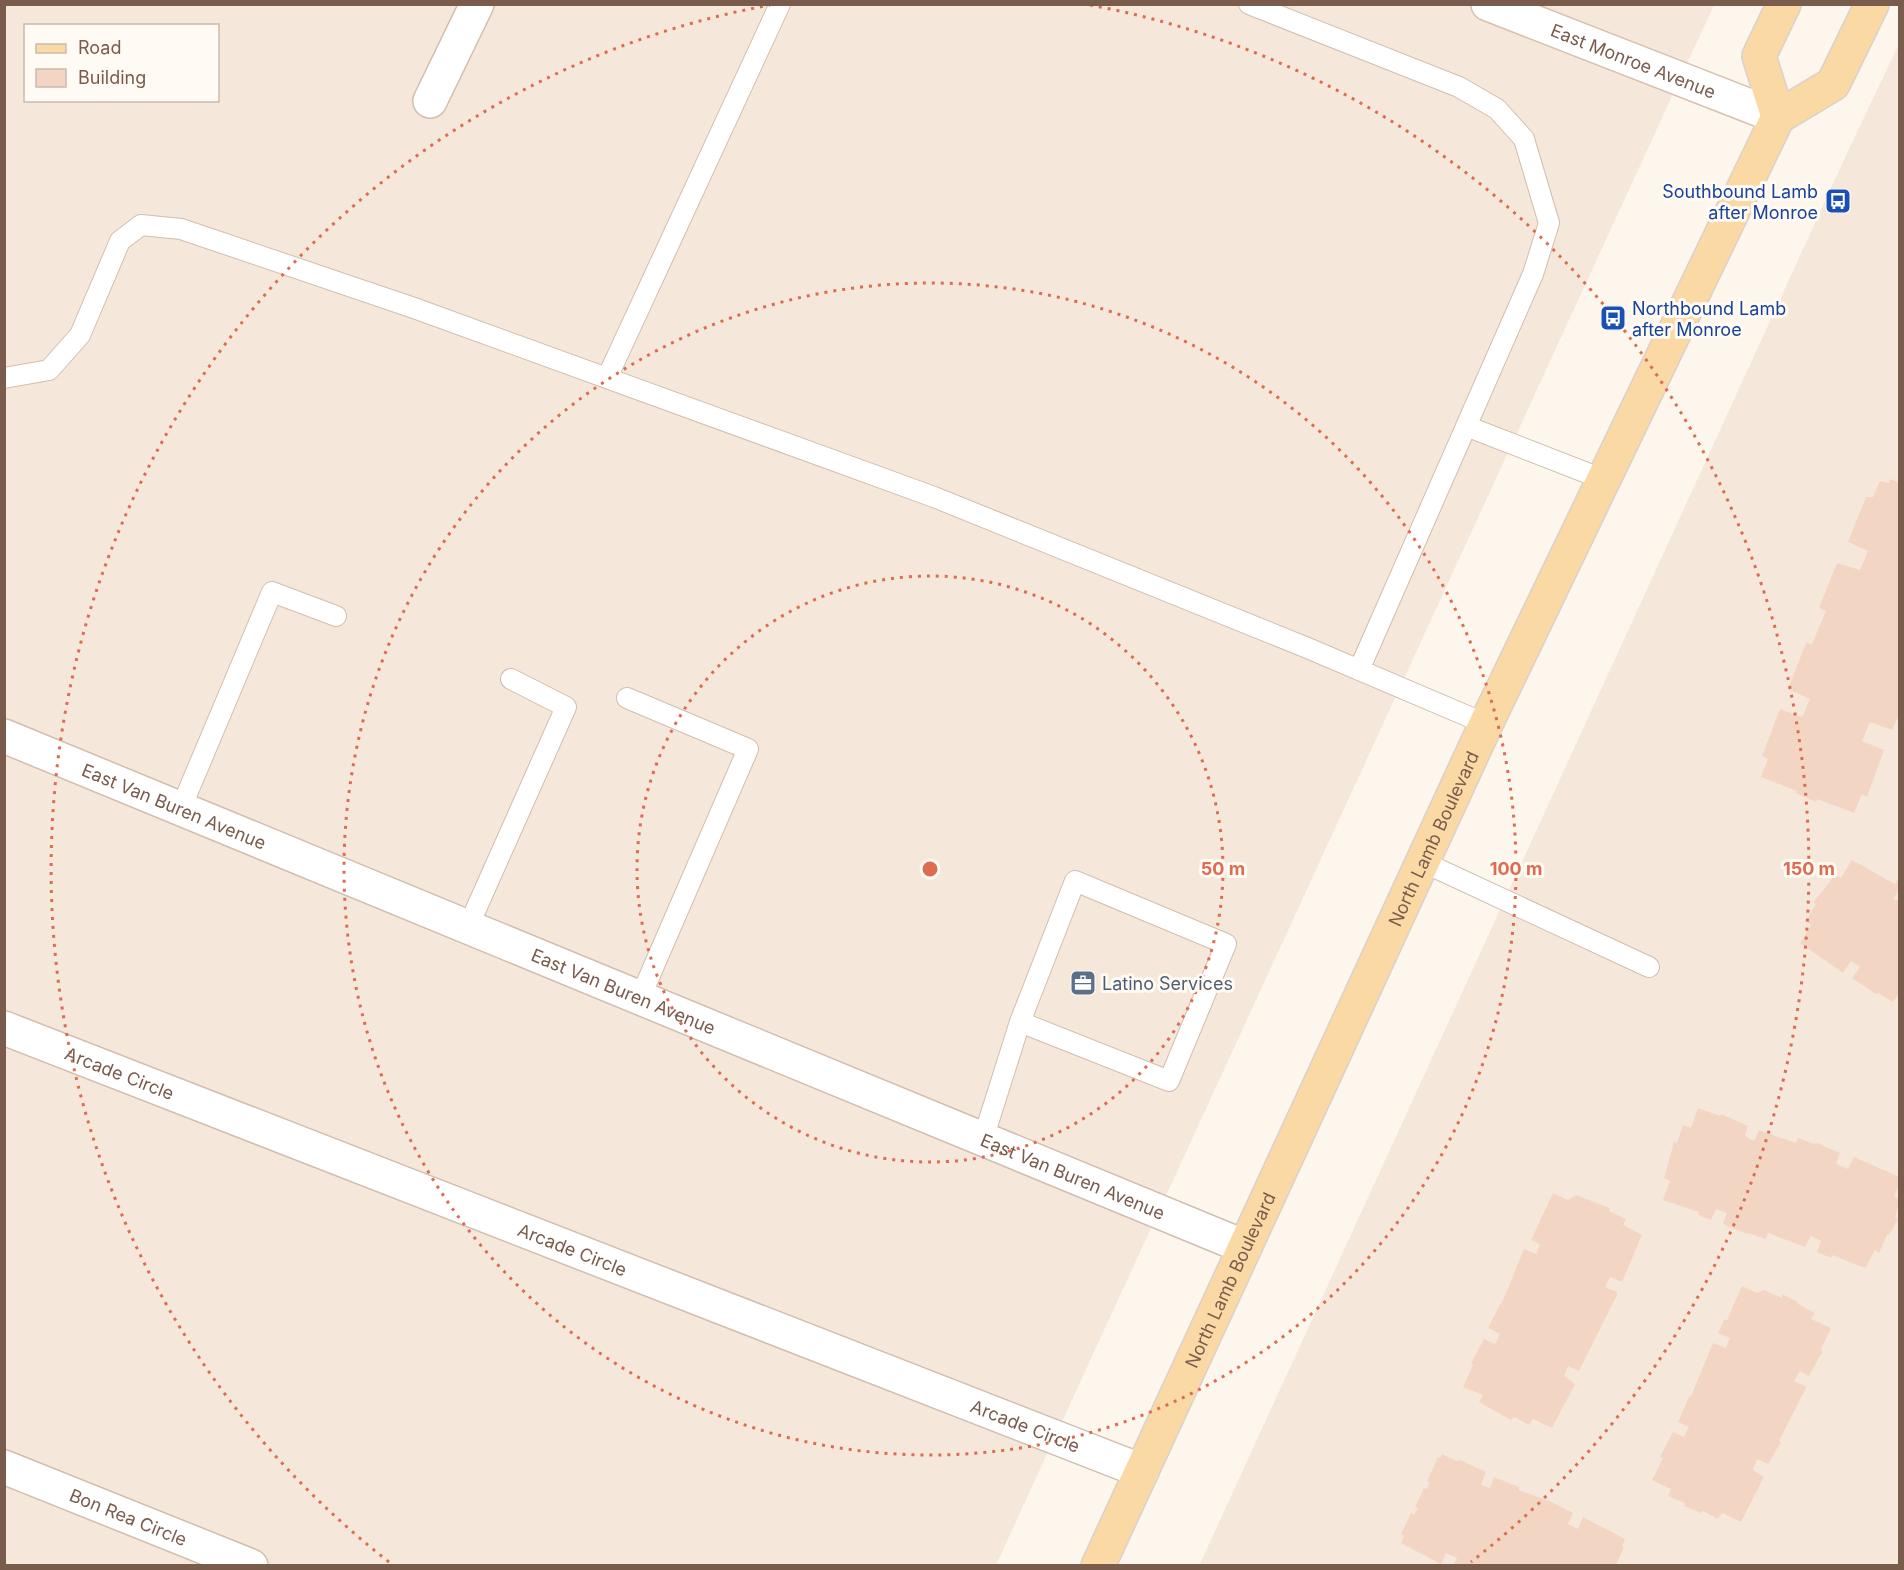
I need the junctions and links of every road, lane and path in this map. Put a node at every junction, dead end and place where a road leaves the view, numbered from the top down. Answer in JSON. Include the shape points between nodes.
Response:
{"nodes":[{"id":1,"x":477,"y":4,"type":"edge"},
{"id":2,"x":780,"y":4,"type":"edge"},
{"id":3,"x":1249,"y":4,"type":"edge"},
{"id":4,"x":1488,"y":4,"type":"edge"},
{"id":5,"x":1784,"y":4,"type":"edge"},
{"id":6,"x":1872,"y":4,"type":"edge"},
{"id":7,"x":430,"y":101,"type":"dead end"},
{"id":8,"x":1778,"y":117,"type":"junction"},
{"id":9,"x":4,"y":378,"type":"edge"},
{"id":10,"x":607,"y":378,"type":"junction"},
{"id":11,"x":1466,"y":426,"type":"junction"},
{"id":12,"x":1605,"y":480,"type":"junction"},
{"id":13,"x":336,"y":616,"type":"dead end"},
{"id":14,"x":1359,"y":670,"type":"junction"},
{"id":15,"x":511,"y":679,"type":"dead end"},
{"id":16,"x":627,"y":698,"type":"dead end"},
{"id":17,"x":1486,"y":724,"type":"junction"},
{"id":18,"x":4,"y":736,"type":"edge"},
{"id":19,"x":181,"y":808,"type":"junction"},
{"id":20,"x":1423,"y":861,"type":"junction"},
{"id":21,"x":468,"y":927,"type":"junction"},
{"id":22,"x":1649,"y":967,"type":"dead end"},
{"id":23,"x":640,"y":998,"type":"junction"},
{"id":24,"x":1020,"y":1022,"type":"junction"},
{"id":25,"x":4,"y":1028,"type":"edge"},
{"id":26,"x":983,"y":1139,"type":"junction"},
{"id":27,"x":1245,"y":1247,"type":"junction"},
{"id":28,"x":4,"y":1467,"type":"edge"},
{"id":29,"x":1142,"y":1472,"type":"junction"},
{"id":30,"x":251,"y":1566,"type":"edge"},
{"id":31,"x":1098,"y":1566,"type":"edge"}],
"edges":[{"from":1,"to":7,"type":"street"},
{"from":2,"to":10,"type":"lane"},
{"from":3,"to":11,"type":"lane","via":[[1459,87],[1497,108],[1524,139],[1549,223],[1533,274]]},
{"from":4,"to":8,"type":"street","name":"East Monroe Avenue"},
{"from":5,"to":8,"type":"main road","via":[[1760,56]]},
{"from":6,"to":8,"type":"main road","via":[[1833,84]]},
{"from":8,"to":12,"type":"main road","name":"North Lamb Boulevard"},
{"from":9,"to":10,"type":"lane","via":[[49,370],[80,335],[120,241],[141,225],[181,229]]},
{"from":10,"to":14,"type":"lane","via":[[934,496]]},
{"from":11,"to":12,"type":"lane"},
{"from":11,"to":14,"type":"lane"},
{"from":12,"to":17,"type":"main road","name":"North Lamb Boulevard"},
{"from":13,"to":19,"type":"lane","via":[[272,592]]},
{"from":14,"to":17,"type":"lane"},
{"from":15,"to":21,"type":"lane","via":[[566,707]]},
{"from":16,"to":23,"type":"lane","via":[[748,749]]},
{"from":17,"to":20,"type":"main road","name":"North Lamb Boulevard"},
{"from":18,"to":19,"type":"street","name":"East Van Buren Avenue"},
{"from":19,"to":21,"type":"street","name":"East Van Buren Avenue"},
{"from":20,"to":22,"type":"lane"},
{"from":20,"to":27,"type":"main road","name":"North Lamb Boulevard"},
{"from":21,"to":23,"type":"street","name":"East Van Buren Avenue"},
{"from":23,"to":26,"type":"street","name":"East Van Buren Avenue"},
{"from":24,"to":24,"type":"lane","via":[[1169,1081],[1226,944],[1075,881]]},
{"from":24,"to":26,"type":"lane"},
{"from":25,"to":29,"type":"street","name":"Arcade Circle"},
{"from":26,"to":27,"type":"street","name":"East Van Buren Avenue"},
{"from":27,"to":29,"type":"main road","name":"North Lamb Boulevard"},
{"from":28,"to":30,"type":"street","name":"Bon Rea Circle"},
{"from":29,"to":31,"type":"main road","name":"North Lamb Boulevard"}]}
